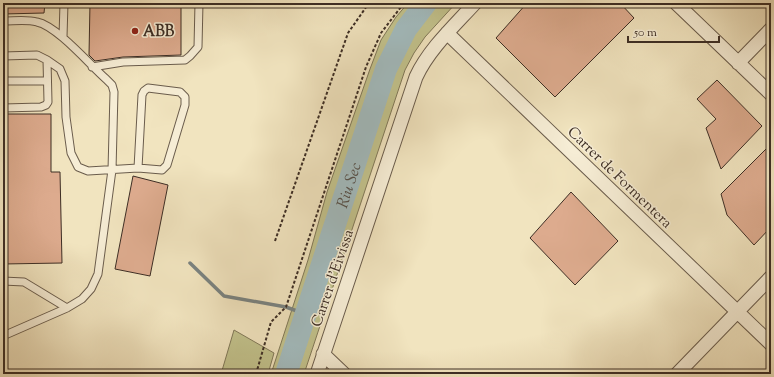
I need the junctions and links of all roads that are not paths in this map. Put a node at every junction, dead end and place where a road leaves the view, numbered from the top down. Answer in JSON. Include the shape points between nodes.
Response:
{"nodes":[{"id":1,"x":64,"y":3,"type":"edge"},
{"id":2,"x":199,"y":3,"type":"edge"},
{"id":3,"x":475,"y":3,"type":"edge"},
{"id":4,"x":676,"y":3,"type":"edge"},
{"id":5,"x":3,"y":21,"type":"edge"},
{"id":6,"x":771,"y":29,"type":"edge"},
{"id":7,"x":447,"y":33,"type":"junction"},
{"id":8,"x":63,"y":37,"type":"junction"},
{"id":9,"x":3,"y":56,"type":"edge"},
{"id":10,"x":47,"y":60,"type":"junction"},
{"id":11,"x":738,"y":63,"type":"junction"},
{"id":12,"x":92,"y":67,"type":"junction"},
{"id":13,"x":3,"y":81,"type":"edge"},
{"id":14,"x":47,"y":81,"type":"junction"},
{"id":15,"x":771,"y":94,"type":"edge"},
{"id":16,"x":3,"y":108,"type":"edge"},
{"id":17,"x":138,"y":168,"type":"junction"},
{"id":18,"x":112,"y":170,"type":"junction"},
{"id":19,"x":771,"y":277,"type":"edge"},
{"id":20,"x":3,"y":281,"type":"edge"},
{"id":21,"x":67,"y":308,"type":"junction"},
{"id":22,"x":737,"y":312,"type":"junction"},
{"id":23,"x":3,"y":336,"type":"edge"},
{"id":24,"x":771,"y":344,"type":"edge"},
{"id":25,"x":323,"y":354,"type":"junction"},
{"id":26,"x":317,"y":374,"type":"edge"},
{"id":27,"x":344,"y":374,"type":"edge"},
{"id":28,"x":677,"y":374,"type":"edge"}],
"edges":[{"from":1,"to":8,"type":"lane"},
{"from":2,"to":12,"type":"lane","via":[[198,47],[185,60],[123,62]]},
{"from":3,"to":7,"type":"street","name":"Carrer d'Eivissa"},
{"from":4,"to":11,"type":"street"},
{"from":5,"to":8,"type":"lane","via":[[46,24]]},
{"from":6,"to":11,"type":"street"},
{"from":7,"to":22,"type":"street","name":"Carrer de Formentera"},
{"from":7,"to":25,"type":"street","name":"Carrer d'Eivissa","via":[[422,65],[416,77]]},
{"from":8,"to":12,"type":"lane"},
{"from":9,"to":10,"type":"lane","via":[[37,55]]},
{"from":10,"to":14,"type":"lane"},
{"from":10,"to":18,"type":"lane","via":[[60,69],[65,81],[71,153],[78,167],[88,171]]},
{"from":11,"to":15,"type":"street"},
{"from":12,"to":18,"type":"lane","via":[[112,85],[114,92]]},
{"from":13,"to":14,"type":"lane"},
{"from":14,"to":16,"type":"lane","via":[[46,105]]},
{"from":17,"to":17,"type":"lane","via":[[162,170],[167,165],[185,105],[185,97],[180,92],[148,88],[144,91]]},
{"from":17,"to":18,"type":"lane"},
{"from":18,"to":21,"type":"lane","via":[[98,274],[91,289],[82,299]]},
{"from":19,"to":22,"type":"street"},
{"from":20,"to":21,"type":"lane","via":[[24,282]]},
{"from":21,"to":23,"type":"lane"},
{"from":22,"to":24,"type":"street","name":"Carrer de Formentera"},
{"from":22,"to":28,"type":"street"},
{"from":25,"to":26,"type":"street","name":"Carrer d'Eivissa"},
{"from":25,"to":27,"type":"street"}]}
